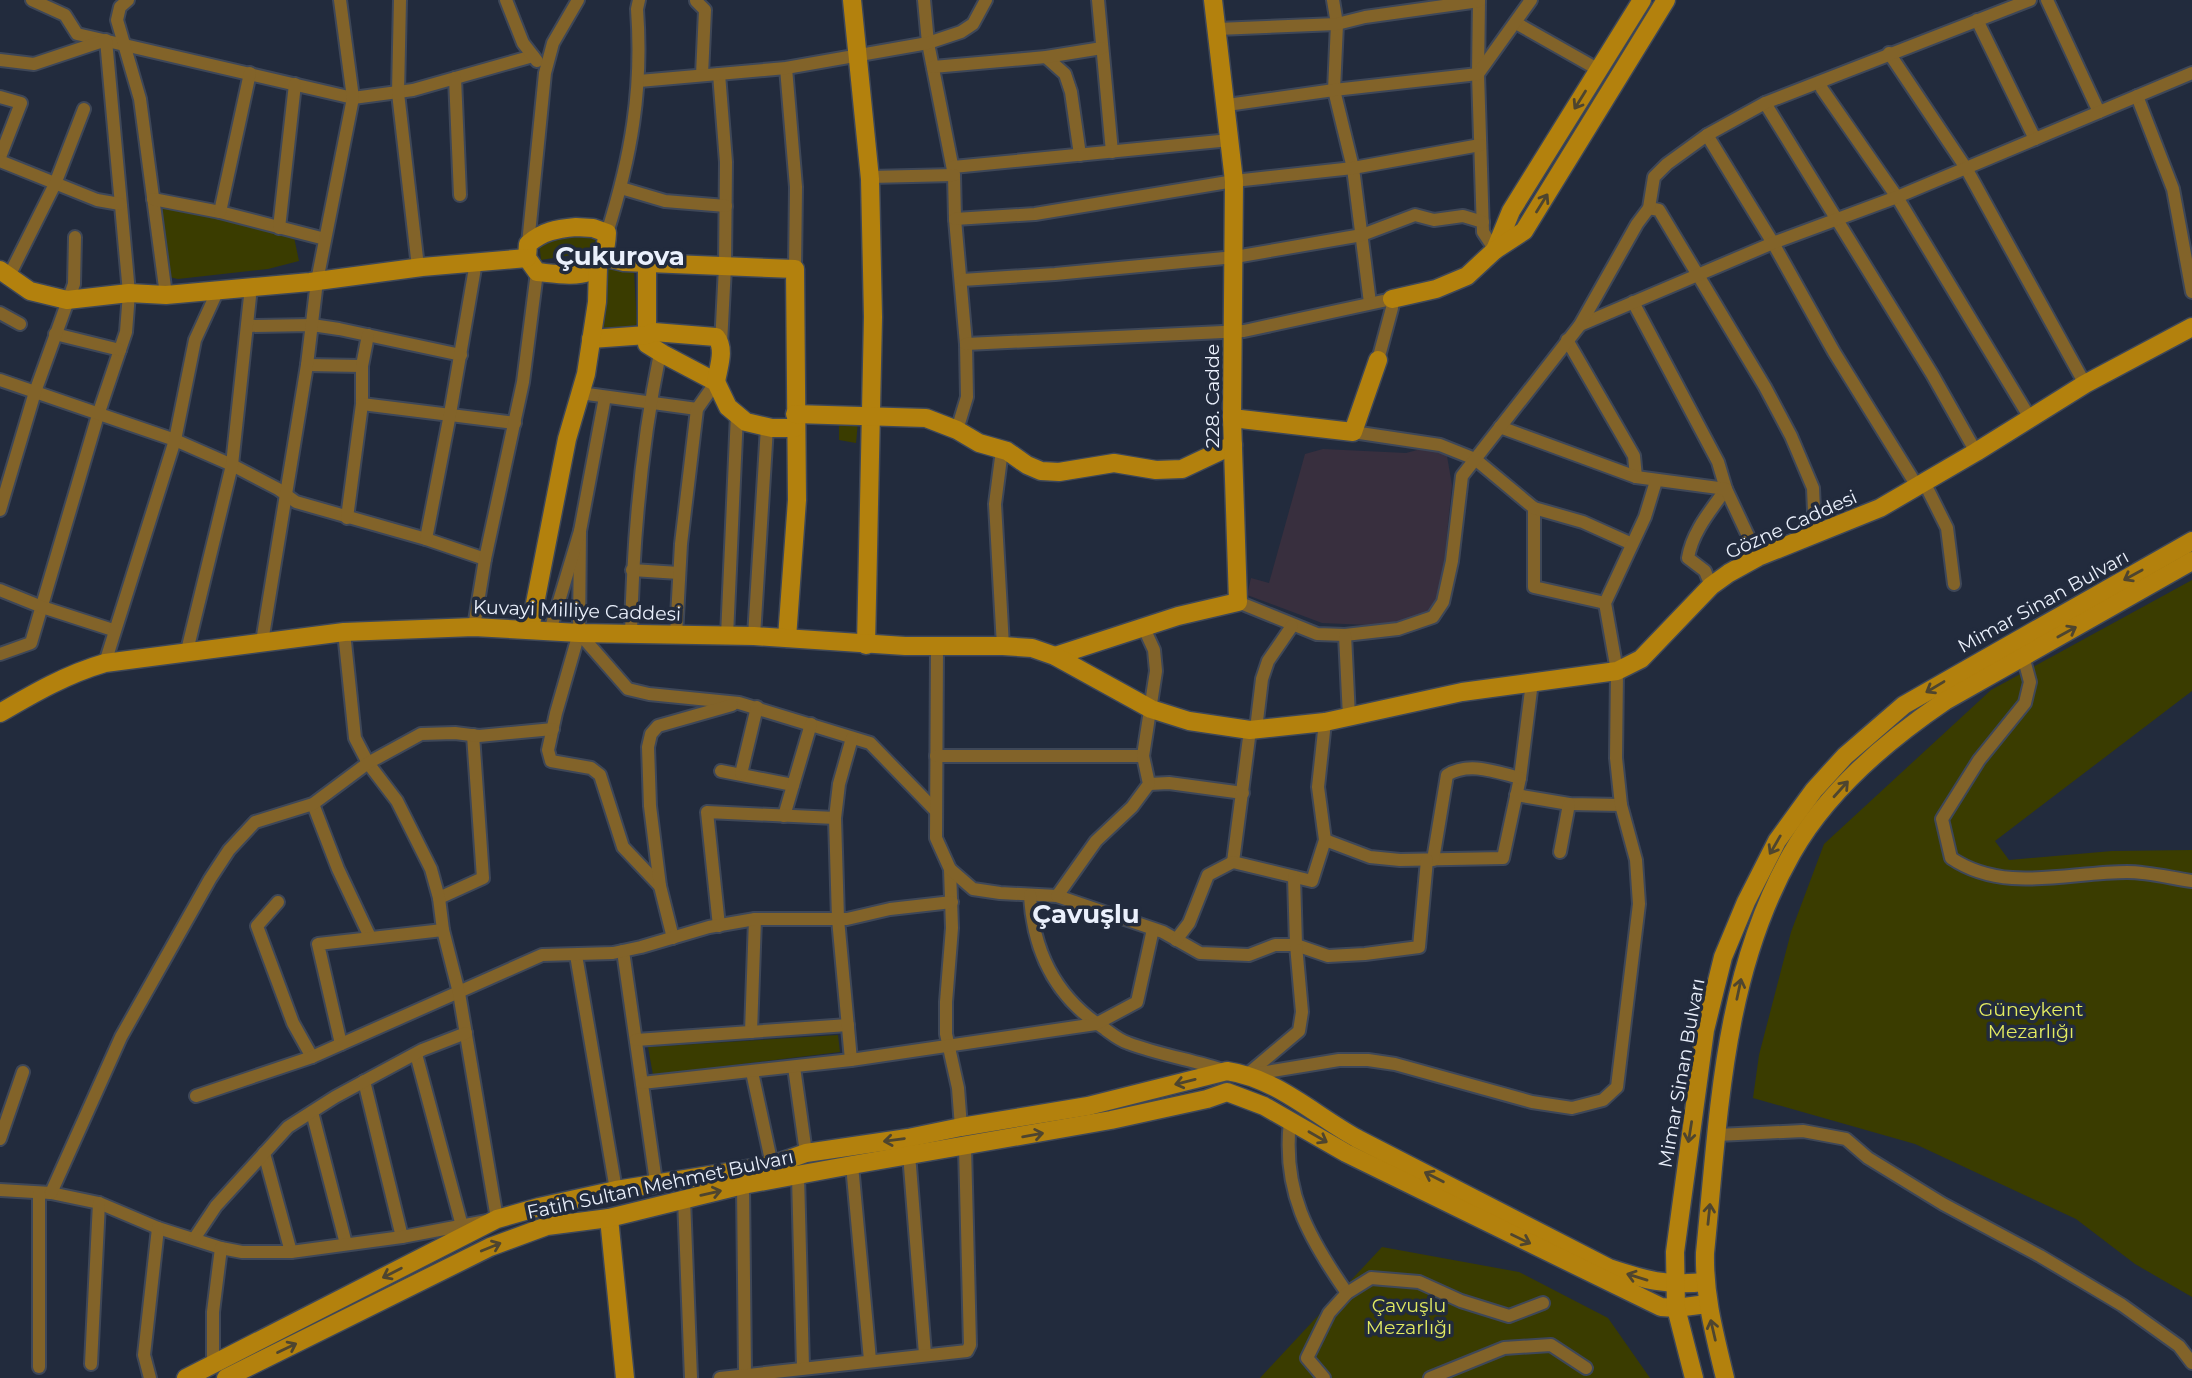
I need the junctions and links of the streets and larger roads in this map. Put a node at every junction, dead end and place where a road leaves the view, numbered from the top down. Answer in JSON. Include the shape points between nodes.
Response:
{"nodes":[{"id":1,"x":32,"y":0,"type":"edge"},
{"id":2,"x":128,"y":0,"type":"edge"},
{"id":3,"x":340,"y":0,"type":"edge"},
{"id":4,"x":400,"y":0,"type":"edge"},
{"id":5,"x":506,"y":0,"type":"edge"},
{"id":6,"x":578,"y":0,"type":"edge"},
{"id":7,"x":639,"y":0,"type":"edge"},
{"id":8,"x":689,"y":0,"type":"edge"},
{"id":9,"x":704,"y":0,"type":"edge"},
{"id":10,"x":852,"y":0,"type":"edge"},
{"id":11,"x":924,"y":0,"type":"edge"},
{"id":12,"x":986,"y":0,"type":"edge"},
{"id":13,"x":1098,"y":0,"type":"edge"},
{"id":14,"x":1213,"y":0,"type":"edge"},
{"id":15,"x":1333,"y":0,"type":"edge"},
{"id":16,"x":1531,"y":0,"type":"edge"},
{"id":17,"x":1642,"y":0,"type":"edge"},
{"id":18,"x":1666,"y":0,"type":"edge"},
{"id":19,"x":2030,"y":0,"type":"edge"},
{"id":20,"x":2047,"y":0,"type":"edge"},
{"id":21,"x":696,"y":1,"type":"edge"},
{"id":22,"x":1479,"y":1,"type":"edge"},
{"id":23,"x":1977,"y":20,"type":"junction"},
{"id":24,"x":1337,"y":23,"type":"junction"},
{"id":25,"x":1517,"y":23,"type":"junction"},
{"id":26,"x":1217,"y":29,"type":"junction"},
{"id":27,"x":106,"y":40,"type":"junction"},
{"id":28,"x":929,"y":43,"type":"junction"},
{"id":29,"x":126,"y":44,"type":"junction"},
{"id":30,"x":1102,"y":48,"type":"junction"},
{"id":31,"x":1889,"y":53,"type":"junction"},
{"id":32,"x":857,"y":54,"type":"junction"},
{"id":33,"x":533,"y":56,"type":"junction"},
{"id":34,"x":1046,"y":57,"type":"junction"},
{"id":35,"x":0,"y":60,"type":"edge"},
{"id":36,"x":933,"y":67,"type":"junction"},
{"id":37,"x":786,"y":68,"type":"junction"},
{"id":38,"x":1599,"y":70,"type":"junction"},
{"id":39,"x":250,"y":73,"type":"junction"},
{"id":40,"x":545,"y":73,"type":"junction"},
{"id":41,"x":719,"y":74,"type":"junction"},
{"id":42,"x":1478,"y":74,"type":"junction"},
{"id":43,"x":702,"y":75,"type":"junction"},
{"id":44,"x":2191,"y":75,"type":"edge"},
{"id":45,"x":456,"y":78,"type":"junction"},
{"id":46,"x":639,"y":81,"type":"junction"},
{"id":47,"x":1820,"y":82,"type":"junction"},
{"id":48,"x":295,"y":84,"type":"junction"},
{"id":49,"x":1334,"y":90,"type":"junction"},
{"id":50,"x":398,"y":93,"type":"junction"},
{"id":51,"x":2137,"y":96,"type":"junction"},
{"id":52,"x":0,"y":97,"type":"edge"},
{"id":53,"x":353,"y":98,"type":"junction"},
{"id":54,"x":1765,"y":103,"type":"junction"},
{"id":55,"x":1227,"y":105,"type":"junction"},
{"id":56,"x":84,"y":108,"type":"dead end"},
{"id":57,"x":2099,"y":112,"type":"junction"},
{"id":58,"x":1707,"y":135,"type":"junction"},
{"id":59,"x":2035,"y":139,"type":"junction"},
{"id":60,"x":1230,"y":140,"type":"junction"},
{"id":61,"x":1480,"y":145,"type":"junction"},
{"id":62,"x":1112,"y":152,"type":"junction"},
{"id":63,"x":1080,"y":155,"type":"junction"},
{"id":64,"x":0,"y":159,"type":"edge"},
{"id":65,"x":1353,"y":168,"type":"junction"},
{"id":66,"x":1966,"y":168,"type":"junction"},
{"id":67,"x":953,"y":171,"type":"junction"},
{"id":68,"x":870,"y":177,"type":"junction"},
{"id":69,"x":1234,"y":181,"type":"junction"},
{"id":70,"x":55,"y":184,"type":"junction"},
{"id":71,"x":621,"y":188,"type":"junction"},
{"id":72,"x":460,"y":195,"type":"dead end"},
{"id":73,"x":1897,"y":197,"type":"junction"},
{"id":74,"x":153,"y":199,"type":"junction"},
{"id":75,"x":120,"y":204,"type":"junction"},
{"id":76,"x":726,"y":206,"type":"junction"},
{"id":77,"x":1649,"y":208,"type":"junction"},
{"id":78,"x":220,"y":212,"type":"junction"},
{"id":79,"x":955,"y":219,"type":"junction"},
{"id":80,"x":1837,"y":219,"type":"junction"},
{"id":81,"x":1483,"y":222,"type":"junction"},
{"id":82,"x":279,"y":228,"type":"junction"},
{"id":83,"x":607,"y":233,"type":"junction"},
{"id":84,"x":1362,"y":235,"type":"junction"},
{"id":85,"x":75,"y":237,"type":"dead end"},
{"id":86,"x":325,"y":239,"type":"junction"},
{"id":87,"x":1773,"y":243,"type":"junction"},
{"id":88,"x":1495,"y":250,"type":"junction"},
{"id":89,"x":1235,"y":257,"type":"junction"},
{"id":90,"x":530,"y":258,"type":"junction"},
{"id":91,"x":476,"y":262,"type":"junction"},
{"id":92,"x":601,"y":262,"type":"junction"},
{"id":93,"x":647,"y":264,"type":"junction"},
{"id":94,"x":418,"y":267,"type":"junction"},
{"id":95,"x":725,"y":267,"type":"junction"},
{"id":96,"x":795,"y":269,"type":"junction"},
{"id":97,"x":4,"y":274,"type":"edge"},
{"id":98,"x":1698,"y":275,"type":"junction"},
{"id":99,"x":962,"y":280,"type":"junction"},
{"id":100,"x":317,"y":281,"type":"junction"},
{"id":101,"x":251,"y":287,"type":"junction"},
{"id":102,"x":218,"y":290,"type":"junction"},
{"id":103,"x":2192,"y":292,"type":"edge"},
{"id":104,"x":129,"y":293,"type":"junction"},
{"id":105,"x":166,"y":295,"type":"junction"},
{"id":106,"x":1392,"y":299,"type":"junction"},
{"id":107,"x":67,"y":300,"type":"junction"},
{"id":108,"x":1633,"y":302,"type":"junction"},
{"id":109,"x":1370,"y":303,"type":"junction"},
{"id":110,"x":0,"y":313,"type":"edge"},
{"id":111,"x":20,"y":324,"type":"dead end"},
{"id":112,"x":312,"y":325,"type":"junction"},
{"id":113,"x":1580,"y":325,"type":"junction"},
{"id":114,"x":247,"y":326,"type":"junction"},
{"id":115,"x":2192,"y":327,"type":"edge"},
{"id":116,"x":1233,"y":330,"type":"junction"},
{"id":117,"x":55,"y":334,"type":"junction"},
{"id":118,"x":368,"y":335,"type":"junction"},
{"id":119,"x":647,"y":335,"type":"junction"},
{"id":120,"x":591,"y":339,"type":"junction"},
{"id":121,"x":1567,"y":340,"type":"junction"},
{"id":122,"x":721,"y":344,"type":"junction"},
{"id":123,"x":966,"y":344,"type":"junction"},
{"id":124,"x":120,"y":350,"type":"junction"},
{"id":125,"x":660,"y":353,"type":"junction"},
{"id":126,"x":461,"y":355,"type":"junction"},
{"id":127,"x":1378,"y":360,"type":"joint"},
{"id":128,"x":307,"y":365,"type":"junction"},
{"id":129,"x":362,"y":366,"type":"junction"},
{"id":130,"x":0,"y":380,"type":"edge"},
{"id":131,"x":716,"y":382,"type":"junction"},
{"id":132,"x":2085,"y":384,"type":"junction"},
{"id":133,"x":34,"y":392,"type":"junction"},
{"id":134,"x":580,"y":393,"type":"junction"},
{"id":135,"x":605,"y":397,"type":"junction"},
{"id":136,"x":650,"y":402,"type":"junction"},
{"id":137,"x":362,"y":404,"type":"junction"},
{"id":138,"x":697,"y":409,"type":"junction"},
{"id":139,"x":450,"y":414,"type":"junction"},
{"id":140,"x":737,"y":414,"type":"junction"},
{"id":141,"x":99,"y":415,"type":"junction"},
{"id":142,"x":872,"y":416,"type":"junction"},
{"id":143,"x":1232,"y":418,"type":"junction"},
{"id":144,"x":2030,"y":418,"type":"junction"},
{"id":145,"x":795,"y":421,"type":"junction"},
{"id":146,"x":515,"y":423,"type":"junction"},
{"id":147,"x":767,"y":427,"type":"junction"},
{"id":148,"x":1500,"y":427,"type":"junction"},
{"id":149,"x":957,"y":430,"type":"junction"},
{"id":150,"x":1353,"y":432,"type":"junction"},
{"id":151,"x":175,"y":440,"type":"junction"},
{"id":152,"x":1233,"y":445,"type":"junction"},
{"id":153,"x":1002,"y":450,"type":"junction"},
{"id":154,"x":1976,"y":452,"type":"junction"},
{"id":155,"x":1475,"y":459,"type":"junction"},
{"id":156,"x":232,"y":465,"type":"junction"},
{"id":157,"x":1636,"y":477,"type":"junction"},
{"id":158,"x":1656,"y":481,"type":"junction"},
{"id":159,"x":1921,"y":484,"type":"junction"},
{"id":160,"x":1726,"y":489,"type":"junction"},
{"id":161,"x":286,"y":495,"type":"junction"},
{"id":162,"x":1534,"y":509,"type":"junction"},
{"id":163,"x":0,"y":510,"type":"edge"},
{"id":164,"x":347,"y":518,"type":"junction"},
{"id":165,"x":580,"y":531,"type":"junction"},
{"id":166,"x":1815,"y":534,"type":"junction"},
{"id":167,"x":426,"y":539,"type":"junction"},
{"id":168,"x":2192,"y":541,"type":"edge"},
{"id":169,"x":1632,"y":544,"type":"junction"},
{"id":170,"x":1758,"y":556,"type":"junction"},
{"id":171,"x":485,"y":559,"type":"junction"},
{"id":172,"x":2192,"y":561,"type":"edge"},
{"id":173,"x":632,"y":570,"type":"junction"},
{"id":174,"x":679,"y":573,"type":"junction"},
{"id":175,"x":1954,"y":584,"type":"dead end"},
{"id":176,"x":1712,"y":586,"type":"junction"},
{"id":177,"x":0,"y":590,"type":"edge"},
{"id":178,"x":1238,"y":602,"type":"junction"},
{"id":179,"x":1605,"y":603,"type":"junction"},
{"id":180,"x":42,"y":607,"type":"junction"},
{"id":181,"x":1292,"y":625,"type":"junction"},
{"id":182,"x":1143,"y":626,"type":"junction"},
{"id":183,"x":474,"y":627,"type":"junction"},
{"id":184,"x":113,"y":629,"type":"junction"},
{"id":185,"x":530,"y":629,"type":"junction"},
{"id":186,"x":550,"y":631,"type":"junction"},
{"id":187,"x":344,"y":632,"type":"junction"},
{"id":188,"x":579,"y":633,"type":"junction"},
{"id":189,"x":631,"y":634,"type":"junction"},
{"id":190,"x":676,"y":635,"type":"junction"},
{"id":191,"x":1345,"y":635,"type":"junction"},
{"id":192,"x":727,"y":636,"type":"junction"},
{"id":193,"x":754,"y":636,"type":"junction"},
{"id":194,"x":787,"y":638,"type":"junction"},
{"id":195,"x":262,"y":642,"type":"junction"},
{"id":196,"x":866,"y":645,"type":"junction"},
{"id":197,"x":937,"y":646,"type":"junction"},
{"id":198,"x":1003,"y":646,"type":"junction"},
{"id":199,"x":187,"y":651,"type":"junction"},
{"id":200,"x":0,"y":654,"type":"edge"},
{"id":201,"x":1055,"y":656,"type":"junction"},
{"id":202,"x":2023,"y":656,"type":"junction"},
{"id":203,"x":105,"y":663,"type":"junction"},
{"id":204,"x":1616,"y":671,"type":"junction"},
{"id":205,"x":1532,"y":682,"type":"junction"},
{"id":206,"x":739,"y":703,"type":"junction"},
{"id":207,"x":757,"y":707,"type":"junction"},
{"id":208,"x":1151,"y":709,"type":"junction"},
{"id":209,"x":0,"y":713,"type":"edge"},
{"id":210,"x":1349,"y":717,"type":"junction"},
{"id":211,"x":1325,"y":722,"type":"junction"},
{"id":212,"x":811,"y":724,"type":"junction"},
{"id":213,"x":553,"y":729,"type":"junction"},
{"id":214,"x":1253,"y":729,"type":"junction"},
{"id":215,"x":473,"y":735,"type":"junction"},
{"id":216,"x":852,"y":738,"type":"junction"},
{"id":217,"x":936,"y":756,"type":"junction"},
{"id":218,"x":1143,"y":756,"type":"junction"},
{"id":219,"x":368,"y":763,"type":"junction"},
{"id":220,"x":721,"y":771,"type":"dead end"},
{"id":221,"x":741,"y":774,"type":"junction"},
{"id":222,"x":1520,"y":778,"type":"junction"},
{"id":223,"x":1149,"y":784,"type":"junction"},
{"id":224,"x":793,"y":785,"type":"junction"},
{"id":225,"x":1243,"y":793,"type":"junction"},
{"id":226,"x":1516,"y":795,"type":"junction"},
{"id":227,"x":313,"y":804,"type":"junction"},
{"id":228,"x":1569,"y":804,"type":"junction"},
{"id":229,"x":1621,"y":804,"type":"junction"},
{"id":230,"x":936,"y":811,"type":"junction"},
{"id":231,"x":784,"y":816,"type":"junction"},
{"id":232,"x":835,"y":818,"type":"junction"},
{"id":233,"x":1325,"y":841,"type":"junction"},
{"id":234,"x":1560,"y":852,"type":"dead end"},
{"id":235,"x":1430,"y":860,"type":"junction"},
{"id":236,"x":1233,"y":862,"type":"junction"},
{"id":237,"x":950,"y":869,"type":"junction"},
{"id":238,"x":1293,"y":877,"type":"junction"},
{"id":239,"x":2192,"y":881,"type":"edge"},
{"id":240,"x":660,"y":886,"type":"junction"},
{"id":241,"x":1030,"y":895,"type":"junction"},
{"id":242,"x":1058,"y":896,"type":"junction"},
{"id":243,"x":439,"y":898,"type":"junction"},
{"id":244,"x":278,"y":902,"type":"dead end"},
{"id":245,"x":952,"y":902,"type":"junction"},
{"id":246,"x":755,"y":919,"type":"junction"},
{"id":247,"x":838,"y":919,"type":"junction"},
{"id":248,"x":719,"y":926,"type":"junction"},
{"id":249,"x":1153,"y":929,"type":"junction"},
{"id":250,"x":443,"y":930,"type":"junction"},
{"id":251,"x":370,"y":937,"type":"junction"},
{"id":252,"x":673,"y":938,"type":"junction"},
{"id":253,"x":1176,"y":940,"type":"junction"},
{"id":254,"x":1296,"y":946,"type":"junction"},
{"id":255,"x":622,"y":951,"type":"junction"},
{"id":256,"x":576,"y":955,"type":"junction"},
{"id":257,"x":459,"y":993,"type":"junction"},
{"id":258,"x":1096,"y":1024,"type":"junction"},
{"id":259,"x":848,"y":1025,"type":"junction"},
{"id":260,"x":751,"y":1032,"type":"junction"},
{"id":261,"x":466,"y":1033,"type":"junction"},
{"id":262,"x":636,"y":1040,"type":"junction"},
{"id":263,"x":341,"y":1044,"type":"junction"},
{"id":264,"x":949,"y":1047,"type":"junction"},
{"id":265,"x":416,"y":1054,"type":"junction"},
{"id":266,"x":312,"y":1057,"type":"junction"},
{"id":267,"x":851,"y":1060,"type":"junction"},
{"id":268,"x":794,"y":1067,"type":"junction"},
{"id":269,"x":1227,"y":1071,"type":"junction"},
{"id":270,"x":23,"y":1072,"type":"dead end"},
{"id":271,"x":752,"y":1072,"type":"junction"},
{"id":272,"x":1248,"y":1075,"type":"junction"},
{"id":273,"x":364,"y":1081,"type":"junction"},
{"id":274,"x":642,"y":1083,"type":"junction"},
{"id":275,"x":196,"y":1096,"type":"dead end"},
{"id":276,"x":312,"y":1112,"type":"junction"},
{"id":277,"x":1290,"y":1121,"type":"junction"},
{"id":278,"x":961,"y":1127,"type":"junction"},
{"id":279,"x":1717,"y":1135,"type":"junction"},
{"id":280,"x":0,"y":1139,"type":"edge"},
{"id":281,"x":965,"y":1147,"type":"junction"},
{"id":282,"x":264,"y":1153,"type":"junction"},
{"id":283,"x":806,"y":1153,"type":"junction"},
{"id":284,"x":909,"y":1154,"type":"junction"},
{"id":285,"x":772,"y":1165,"type":"junction"},
{"id":286,"x":852,"y":1165,"type":"junction"},
{"id":287,"x":798,"y":1176,"type":"junction"},
{"id":288,"x":656,"y":1182,"type":"junction"},
{"id":289,"x":743,"y":1185,"type":"junction"},
{"id":290,"x":0,"y":1190,"type":"edge"},
{"id":291,"x":616,"y":1190,"type":"junction"},
{"id":292,"x":45,"y":1193,"type":"junction"},
{"id":293,"x":684,"y":1199,"type":"junction"},
{"id":294,"x":99,"y":1203,"type":"junction"},
{"id":295,"x":609,"y":1218,"type":"junction"},
{"id":296,"x":496,"y":1219,"type":"junction"},
{"id":297,"x":463,"y":1226,"type":"junction"},
{"id":298,"x":158,"y":1228,"type":"junction"},
{"id":299,"x":402,"y":1237,"type":"junction"},
{"id":300,"x":194,"y":1238,"type":"junction"},
{"id":301,"x":346,"y":1244,"type":"junction"},
{"id":302,"x":221,"y":1248,"type":"junction"},
{"id":303,"x":290,"y":1252,"type":"junction"},
{"id":304,"x":1704,"y":1282,"type":"junction"},
{"id":305,"x":1677,"y":1285,"type":"junction"},
{"id":306,"x":1347,"y":1293,"type":"junction"},
{"id":307,"x":1543,"y":1303,"type":"dead end"},
{"id":308,"x":1707,"y":1304,"type":"junction"},
{"id":309,"x":1676,"y":1308,"type":"junction"},
{"id":310,"x":2186,"y":1347,"type":"edge"},
{"id":311,"x":925,"y":1354,"type":"junction"},
{"id":312,"x":870,"y":1360,"type":"junction"},
{"id":313,"x":2192,"y":1363,"type":"edge"},
{"id":314,"x":91,"y":1364,"type":"dead end"},
{"id":315,"x":38,"y":1367,"type":"dead end"},
{"id":316,"x":803,"y":1367,"type":"junction"},
{"id":317,"x":1586,"y":1368,"type":"dead end"},
{"id":318,"x":225,"y":1374,"type":"edge"},
{"id":319,"x":745,"y":1374,"type":"junction"},
{"id":320,"x":150,"y":1378,"type":"edge"},
{"id":321,"x":186,"y":1378,"type":"edge"},
{"id":322,"x":625,"y":1378,"type":"edge"},
{"id":323,"x":691,"y":1378,"type":"edge"},
{"id":324,"x":720,"y":1378,"type":"edge"},
{"id":325,"x":1324,"y":1378,"type":"edge"},
{"id":326,"x":1430,"y":1378,"type":"edge"},
{"id":327,"x":1694,"y":1378,"type":"edge"},
{"id":328,"x":1725,"y":1378,"type":"edge"}],
"edges":[{"from":1,"to":27,"type":"street","via":[[65,15],[77,34]]},
{"from":2,"to":29,"type":"street","via":[[120,7],[117,20]]},
{"from":3,"to":53,"type":"street"},
{"from":4,"to":50,"type":"street"},
{"from":5,"to":33,"type":"street"},
{"from":6,"to":40,"type":"street","via":[[553,43]]},
{"from":7,"to":46,"type":"street"},
{"from":8,"to":21,"type":"street"},
{"from":9,"to":21,"type":"street"},
{"from":10,"to":32,"type":"street"},
{"from":11,"to":28,"type":"street"},
{"from":12,"to":28,"type":"street","via":[[973,24],[961,33]]},
{"from":13,"to":30,"type":"street"},
{"from":14,"to":26,"type":"street","name":"228. Cadde"},
{"from":15,"to":24,"type":"street"},
{"from":16,"to":25,"type":"street"},
{"from":17,"to":38,"type":"street"},
{"from":88,"to":18,"type":"street","one_way":true,"via":[[1524,231]]},
{"from":19,"to":23,"type":"street"},
{"from":20,"to":57,"type":"street"},
{"from":21,"to":43,"type":"street","via":[[705,10]]},
{"from":22,"to":24,"type":"street"},
{"from":22,"to":42,"type":"street"},
{"from":23,"to":31,"type":"street"},
{"from":23,"to":59,"type":"street"},
{"from":24,"to":26,"type":"street"},
{"from":24,"to":49,"type":"street"},
{"from":25,"to":38,"type":"street"},
{"from":25,"to":42,"type":"street"},
{"from":26,"to":55,"type":"street","name":"228. Cadde"},
{"from":27,"to":29,"type":"street"},
{"from":27,"to":35,"type":"street","via":[[34,64]]},
{"from":27,"to":75,"type":"street"},
{"from":28,"to":32,"type":"street"},
{"from":28,"to":36,"type":"street"},
{"from":29,"to":39,"type":"street"},
{"from":29,"to":74,"type":"street","via":[[140,99]]},
{"from":30,"to":34,"type":"street"},
{"from":30,"to":62,"type":"street"},
{"from":31,"to":47,"type":"street"},
{"from":31,"to":66,"type":"street"},
{"from":32,"to":37,"type":"street"},
{"from":32,"to":68,"type":"street"},
{"from":33,"to":40,"type":"street"},
{"from":33,"to":45,"type":"street"},
{"from":34,"to":36,"type":"street"},
{"from":34,"to":63,"type":"street","via":[[1065,74]]},
{"from":36,"to":67,"type":"street"},
{"from":37,"to":41,"type":"street"},
{"from":37,"to":96,"type":"street","via":[[796,187]]},
{"from":38,"to":88,"type":"street","one_way":true,"via":[[1511,211]]},
{"from":39,"to":48,"type":"street"},
{"from":39,"to":78,"type":"street"},
{"from":40,"to":90,"type":"street"},
{"from":41,"to":43,"type":"street"},
{"from":41,"to":76,"type":"street"},
{"from":42,"to":49,"type":"street"},
{"from":42,"to":61,"type":"street"},
{"from":43,"to":46,"type":"street"},
{"from":44,"to":51,"type":"street"},
{"from":45,"to":50,"type":"street"},
{"from":45,"to":72,"type":"street"},
{"from":46,"to":71,"type":"street"},
{"from":47,"to":54,"type":"street"},
{"from":47,"to":73,"type":"street"},
{"from":48,"to":53,"type":"street"},
{"from":48,"to":82,"type":"street"},
{"from":49,"to":55,"type":"street"},
{"from":49,"to":65,"type":"street"},
{"from":50,"to":53,"type":"street"},
{"from":50,"to":94,"type":"street"},
{"from":51,"to":57,"type":"street"},
{"from":51,"to":103,"type":"street","via":[[2174,189]]},
{"from":52,"to":64,"type":"street","via":[[21,103]]},
{"from":53,"to":86,"type":"street"},
{"from":54,"to":58,"type":"street"},
{"from":54,"to":80,"type":"street"},
{"from":55,"to":60,"type":"street","name":"228. Cadde"},
{"from":56,"to":70,"type":"street"},
{"from":57,"to":59,"type":"street"},
{"from":58,"to":77,"type":"street","via":[[1654,177]]},
{"from":58,"to":87,"type":"street"},
{"from":59,"to":66,"type":"street"},
{"from":60,"to":62,"type":"street"},
{"from":60,"to":69,"type":"street","name":"228. Cadde"},
{"from":61,"to":65,"type":"street"},
{"from":61,"to":81,"type":"street"},
{"from":62,"to":63,"type":"street"},
{"from":63,"to":67,"type":"street"},
{"from":64,"to":70,"type":"street"},
{"from":65,"to":69,"type":"street"},
{"from":65,"to":84,"type":"street"},
{"from":66,"to":73,"type":"street"},
{"from":66,"to":132,"type":"street"},
{"from":67,"to":68,"type":"street"},
{"from":67,"to":79,"type":"street"},
{"from":68,"to":142,"type":"street"},
{"from":69,"to":79,"type":"street","via":[[1035,214]]},
{"from":69,"to":89,"type":"street","name":"228. Cadde"},
{"from":70,"to":75,"type":"street"},
{"from":70,"to":97,"type":"street"},
{"from":71,"to":76,"type":"street","via":[[665,201]]},
{"from":71,"to":83,"type":"street"},
{"from":73,"to":80,"type":"street"},
{"from":73,"to":144,"type":"street"},
{"from":74,"to":78,"type":"street"},
{"from":74,"to":105,"type":"street"},
{"from":75,"to":104,"type":"street"},
{"from":76,"to":95,"type":"street"},
{"from":77,"to":98,"type":"street","via":[[1659,210]]},
{"from":77,"to":113,"type":"street"},
{"from":78,"to":82,"type":"street"},
{"from":79,"to":99,"type":"street"},
{"from":80,"to":87,"type":"street"},
{"from":80,"to":154,"type":"street"},
{"from":81,"to":84,"type":"street","via":[[1463,216],[1434,220],[1415,215]]},
{"from":81,"to":88,"type":"street","via":[[1483,232]]},
{"from":82,"to":86,"type":"street"},
{"from":83,"to":90,"type":"street","via":[[551,229],[538,236]]},
{"from":83,"to":92,"type":"street"},
{"from":84,"to":89,"type":"street"},
{"from":84,"to":109,"type":"street"},
{"from":85,"to":107,"type":"street","via":[[74,284]]},
{"from":86,"to":100,"type":"street"},
{"from":87,"to":98,"type":"street"},
{"from":87,"to":159,"type":"street","via":[[1834,352]]},
{"from":88,"to":106,"type":"street","via":[[1467,276]]},
{"from":89,"to":99,"type":"street"},
{"from":89,"to":116,"type":"street","name":"228. Cadde"},
{"from":90,"to":91,"type":"street"},
{"from":90,"to":92,"type":"street","via":[[574,274],[590,272]]},
{"from":90,"to":146,"type":"street","via":[[523,382]]},
{"from":91,"to":94,"type":"street"},
{"from":91,"to":126,"type":"street"},
{"from":92,"to":93,"type":"street"},
{"from":92,"to":120,"type":"street"},
{"from":93,"to":95,"type":"street"},
{"from":93,"to":119,"type":"street"},
{"from":94,"to":100,"type":"street"},
{"from":95,"to":96,"type":"street"},
{"from":95,"to":122,"type":"street"},
{"from":96,"to":145,"type":"street"},
{"from":97,"to":107,"type":"street","via":[[30,291]]},
{"from":98,"to":108,"type":"street"},
{"from":98,"to":166,"type":"street","via":[[1791,436],[1813,488]]},
{"from":99,"to":123,"type":"street"},
{"from":100,"to":101,"type":"street"},
{"from":100,"to":112,"type":"street"},
{"from":101,"to":102,"type":"street"},
{"from":101,"to":114,"type":"street"},
{"from":102,"to":105,"type":"street"},
{"from":102,"to":151,"type":"street","via":[[195,340]]},
{"from":104,"to":105,"type":"street"},
{"from":104,"to":107,"type":"street"},
{"from":104,"to":124,"type":"street"},
{"from":106,"to":109,"type":"street"},
{"from":106,"to":127,"type":"street"},
{"from":107,"to":117,"type":"street"},
{"from":108,"to":113,"type":"street"},
{"from":108,"to":160,"type":"street","via":[[1718,462]]},
{"from":109,"to":116,"type":"street"},
{"from":110,"to":111,"type":"street"},
{"from":112,"to":114,"type":"street"},
{"from":112,"to":118,"type":"street"},
{"from":112,"to":128,"type":"street"},
{"from":113,"to":121,"type":"street"},
{"from":114,"to":156,"type":"street"},
{"from":115,"to":132,"type":"street","name":"Gözne Caddesi"},
{"from":116,"to":123,"type":"street"},
{"from":116,"to":143,"type":"street","name":"228. Cadde"},
{"from":117,"to":124,"type":"street"},
{"from":117,"to":133,"type":"street"},
{"from":118,"to":126,"type":"street"},
{"from":118,"to":129,"type":"street"},
{"from":119,"to":120,"type":"street"},
{"from":119,"to":122,"type":"street","via":[[716,337]]},
{"from":119,"to":125,"type":"street","via":[[647,344]]},
{"from":120,"to":134,"type":"street"},
{"from":121,"to":148,"type":"street"},
{"from":121,"to":157,"type":"street","via":[[1634,456]]},
{"from":122,"to":131,"type":"street"},
{"from":123,"to":149,"type":"street","via":[[967,397]]},
{"from":124,"to":141,"type":"street"},
{"from":125,"to":131,"type":"street"},
{"from":125,"to":136,"type":"street"},
{"from":126,"to":139,"type":"street"},
{"from":127,"to":150,"type":"street"},
{"from":128,"to":129,"type":"street"},
{"from":128,"to":161,"type":"street"},
{"from":129,"to":137,"type":"street"},
{"from":130,"to":133,"type":"street"},
{"from":131,"to":138,"type":"street"},
{"from":131,"to":140,"type":"street","via":[[728,407]]},
{"from":132,"to":144,"type":"street","name":"Gözne Caddesi"},
{"from":133,"to":141,"type":"street"},
{"from":133,"to":163,"type":"street"},
{"from":134,"to":135,"type":"street"},
{"from":134,"to":185,"type":"street"},
{"from":135,"to":136,"type":"street"},
{"from":135,"to":165,"type":"street"},
{"from":136,"to":138,"type":"street"},
{"from":136,"to":173,"type":"street"},
{"from":137,"to":139,"type":"street"},
{"from":137,"to":164,"type":"street"},
{"from":138,"to":174,"type":"street"},
{"from":139,"to":146,"type":"street"},
{"from":139,"to":167,"type":"street"},
{"from":140,"to":147,"type":"street","via":[[746,422]]},
{"from":140,"to":192,"type":"street"},
{"from":141,"to":151,"type":"street"},
{"from":141,"to":180,"type":"street"},
{"from":142,"to":145,"type":"street"},
{"from":142,"to":149,"type":"street","via":[[926,418]]},
{"from":142,"to":196,"type":"street"},
{"from":143,"to":150,"type":"street"},
{"from":143,"to":152,"type":"street","name":"228. Cadde"},
{"from":144,"to":154,"type":"street","name":"Gözne Caddesi"},
{"from":145,"to":147,"type":"street"},
{"from":145,"to":194,"type":"street","via":[[797,499]]},
{"from":146,"to":171,"type":"street"},
{"from":147,"to":193,"type":"street"},
{"from":148,"to":155,"type":"street"},
{"from":148,"to":157,"type":"street"},
{"from":149,"to":153,"type":"street"},
{"from":150,"to":155,"type":"street","via":[[1440,444]]},
{"from":151,"to":156,"type":"street"},
{"from":151,"to":184,"type":"street"},
{"from":152,"to":153,"type":"street","via":[[1182,469],[1156,470],[1114,463],[1041,471]]},
{"from":152,"to":178,"type":"street","name":"228. Cadde"},
{"from":153,"to":198,"type":"street","via":[[995,504]]},
{"from":154,"to":159,"type":"street","name":"Gözne Caddesi"},
{"from":155,"to":162,"type":"street"},
{"from":155,"to":191,"type":"street","via":[[1462,476],[1452,561],[1443,602],[1433,617],[1398,629]]},
{"from":156,"to":161,"type":"street"},
{"from":156,"to":199,"type":"street"},
{"from":157,"to":158,"type":"street"},
{"from":158,"to":160,"type":"street"},
{"from":158,"to":169,"type":"street"},
{"from":159,"to":166,"type":"street","name":"Gözne Caddesi","via":[[1880,508]]},
{"from":159,"to":175,"type":"street","via":[[1947,528]]},
{"from":160,"to":170,"type":"street"},
{"from":160,"to":176,"type":"street","via":[[1706,516],[1688,558],[1705,571]]},
{"from":161,"to":164,"type":"street"},
{"from":161,"to":195,"type":"street"},
{"from":162,"to":169,"type":"street","via":[[1583,522]]},
{"from":162,"to":179,"type":"street","via":[[1534,587]]},
{"from":164,"to":167,"type":"street"},
{"from":165,"to":186,"type":"street"},
{"from":165,"to":188,"type":"street"},
{"from":166,"to":170,"type":"street","name":"Gözne Caddesi"},
{"from":167,"to":171,"type":"street"},
{"from":168,"to":305,"type":"street","name":"Mimar Sinan Bulvarı","one_way":true,"via":[[1904,705],[1845,756],[1777,841],[1723,957],[1705,1031],[1675,1252]]},
{"from":169,"to":179,"type":"street"},
{"from":170,"to":176,"type":"street","name":"Gözne Caddesi"},
{"from":171,"to":183,"type":"street"},
{"from":202,"to":172,"type":"street","name":"Mimar Sinan Bulvarı","one_way":true},
{"from":173,"to":174,"type":"street"},
{"from":173,"to":189,"type":"street"},
{"from":174,"to":190,"type":"street"},
{"from":176,"to":204,"type":"street","name":"Gözne Caddesi","via":[[1641,659]]},
{"from":177,"to":180,"type":"street"},
{"from":178,"to":181,"type":"street"},
{"from":178,"to":182,"type":"street"},
{"from":179,"to":204,"type":"street"},
{"from":180,"to":184,"type":"street"},
{"from":180,"to":200,"type":"street","via":[[31,643]]},
{"from":181,"to":191,"type":"street","via":[[1317,634]]},
{"from":181,"to":214,"type":"street","via":[[1268,661]]},
{"from":182,"to":201,"type":"street"},
{"from":182,"to":208,"type":"street","via":[[1154,650]]},
{"from":183,"to":185,"type":"street","name":"Kuvayi Milliye Caddesi"},
{"from":183,"to":187,"type":"street","name":"Kuvayi Milliye Caddesi"},
{"from":184,"to":203,"type":"street"},
{"from":185,"to":186,"type":"street","name":"Kuvayi Milliye Caddesi"},
{"from":186,"to":188,"type":"street","name":"Kuvayi Milliye Caddesi"},
{"from":187,"to":195,"type":"street","name":"Kuvayi Milliye Caddesi"},
{"from":187,"to":219,"type":"street","via":[[355,738]]},
{"from":188,"to":189,"type":"street","name":"Kuvayi Milliye Caddesi"},
{"from":188,"to":206,"type":"street","via":[[628,689]]},
{"from":188,"to":213,"type":"street"},
{"from":189,"to":190,"type":"street","name":"Kuvayi Milliye Caddesi"},
{"from":190,"to":192,"type":"street","name":"Kuvayi Milliye Caddesi"},
{"from":191,"to":210,"type":"street"},
{"from":192,"to":193,"type":"street","name":"Kuvayi Milliye Caddesi"},
{"from":193,"to":194,"type":"street","name":"Kuvayi Milliye Caddesi"},
{"from":194,"to":196,"type":"street","name":"Kuvayi Milliye Caddesi"},
{"from":195,"to":199,"type":"street","name":"Kuvayi Milliye Caddesi"},
{"from":196,"to":197,"type":"street","name":"Kuvayi Milliye Caddesi"},
{"from":197,"to":198,"type":"street","name":"Kuvayi Milliye Caddesi"},
{"from":197,"to":217,"type":"street"},
{"from":198,"to":201,"type":"street","name":"Kuvayi Milliye Caddesi","via":[[1032,648]]},
{"from":199,"to":203,"type":"street","name":"Kuvayi Milliye Caddesi"},
{"from":201,"to":208,"type":"street","name":"Kuvayi Milliye Caddesi"},
{"from":202,"to":239,"type":"street","via":[[2030,682],[2025,704],[1979,760],[1941,818],[1951,858],[1990,876],[2049,879],[2128,872]]},
{"from":279,"to":202,"type":"street","name":"Mimar Sinan Bulvarı","one_way":true,"via":[[1726,1051],[1745,962],[1793,851],[1827,804],[1885,746],[1945,701]]},
{"from":203,"to":209,"type":"street","name":"Kuvayi Milliye Caddesi","via":[[38,690]]},
{"from":204,"to":205,"type":"street","name":"Gözne Caddesi"},
{"from":204,"to":229,"type":"street"},
{"from":205,"to":210,"type":"street","name":"Gözne Caddesi"},
{"from":205,"to":222,"type":"street"},
{"from":206,"to":207,"type":"street"},
{"from":206,"to":240,"type":"street","via":[[658,726],[651,734],[650,806]]},
{"from":207,"to":212,"type":"street"},
{"from":207,"to":221,"type":"street"},
{"from":208,"to":214,"type":"street","name":"Gözne Caddesi","via":[[1189,721]]},
{"from":208,"to":218,"type":"street"},
{"from":210,"to":211,"type":"street","name":"Gözne Caddesi"},
{"from":211,"to":214,"type":"street","name":"Gözne Caddesi"},
{"from":211,"to":233,"type":"street","via":[[1318,787]]},
{"from":212,"to":216,"type":"street"},
{"from":212,"to":224,"type":"street"},
{"from":213,"to":215,"type":"street"},
{"from":213,"to":240,"type":"street","via":[[548,750],[551,761],[591,768],[600,775],[623,847]]},
{"from":214,"to":225,"type":"street"},
{"from":215,"to":219,"type":"street","via":[[421,734]]},
{"from":215,"to":243,"type":"street","via":[[483,878]]},
{"from":216,"to":230,"type":"street","via":[[870,743]]},
{"from":216,"to":232,"type":"street","via":[[838,784]]},
{"from":217,"to":218,"type":"street"},
{"from":217,"to":230,"type":"street"},
{"from":218,"to":223,"type":"street"},
{"from":219,"to":227,"type":"street"},
{"from":219,"to":243,"type":"street","via":[[397,801],[431,869]]},
{"from":220,"to":221,"type":"street"},
{"from":221,"to":224,"type":"street"},
{"from":222,"to":226,"type":"street"},
{"from":222,"to":235,"type":"street","via":[[1460,767],[1447,775]]},
{"from":223,"to":225,"type":"street"},
{"from":223,"to":242,"type":"street","via":[[1096,841]]},
{"from":224,"to":231,"type":"street"},
{"from":225,"to":236,"type":"street"},
{"from":226,"to":228,"type":"street"},
{"from":226,"to":235,"type":"street","via":[[1503,858]]},
{"from":227,"to":251,"type":"street"},
{"from":227,"to":292,"type":"street","via":[[255,822],[229,850],[121,1037]]},
{"from":228,"to":229,"type":"street"},
{"from":228,"to":234,"type":"street"},
{"from":229,"to":272,"type":"street","via":[[1636,860],[1639,904],[1616,1087],[1603,1100],[1572,1108],[1532,1102],[1368,1060],[1339,1060]]},
{"from":230,"to":237,"type":"street","via":[[936,838]]},
{"from":231,"to":232,"type":"street"},
{"from":231,"to":248,"type":"street","via":[[707,813]]},
{"from":232,"to":247,"type":"street"},
{"from":233,"to":235,"type":"street","via":[[1370,857]]},
{"from":233,"to":238,"type":"street","via":[[1312,881]]},
{"from":235,"to":254,"type":"street","via":[[1419,947],[1328,956]]},
{"from":236,"to":238,"type":"street"},
{"from":236,"to":253,"type":"street","via":[[1208,875],[1189,923]]},
{"from":237,"to":241,"type":"street","via":[[973,889]]},
{"from":237,"to":245,"type":"street"},
{"from":238,"to":254,"type":"street"},
{"from":240,"to":252,"type":"street"},
{"from":241,"to":242,"type":"street"},
{"from":241,"to":258,"type":"street","via":[[1031,921],[1056,985]]},
{"from":242,"to":249,"type":"street"},
{"from":243,"to":250,"type":"street"},
{"from":244,"to":266,"type":"street","via":[[257,926],[293,1023]]},
{"from":245,"to":247,"type":"street"},
{"from":245,"to":264,"type":"street","via":[[946,1002]]},
{"from":246,"to":247,"type":"street"},
{"from":246,"to":248,"type":"street"},
{"from":246,"to":260,"type":"street"},
{"from":247,"to":259,"type":"street"},
{"from":248,"to":252,"type":"street"},
{"from":249,"to":253,"type":"street"},
{"from":249,"to":258,"type":"street","via":[[1137,1002]]},
{"from":250,"to":251,"type":"street"},
{"from":250,"to":257,"type":"street"},
{"from":251,"to":263,"type":"street","via":[[318,944]]},
{"from":252,"to":255,"type":"street"},
{"from":253,"to":254,"type":"street","via":[[1200,953],[1248,955],[1275,945]]},
{"from":254,"to":272,"type":"street","via":[[1302,1012],[1299,1031]]},
{"from":255,"to":256,"type":"street"},
{"from":255,"to":262,"type":"street"},
{"from":256,"to":257,"type":"street","via":[[542,956]]},
{"from":256,"to":291,"type":"street"},
{"from":257,"to":261,"type":"street"},
{"from":257,"to":263,"type":"street"},
{"from":258,"to":264,"type":"street"},
{"from":258,"to":269,"type":"street","via":[[1125,1043]]},
{"from":259,"to":260,"type":"street"},
{"from":259,"to":267,"type":"street"},
{"from":260,"to":262,"type":"street"},
{"from":261,"to":265,"type":"street"},
{"from":261,"to":296,"type":"street"},
{"from":262,"to":274,"type":"street"},
{"from":263,"to":266,"type":"street"},
{"from":264,"to":267,"type":"street"},
{"from":264,"to":278,"type":"street"},
{"from":265,"to":273,"type":"street"},
{"from":265,"to":297,"type":"street"},
{"from":266,"to":275,"type":"street"},
{"from":267,"to":268,"type":"street"},
{"from":268,"to":271,"type":"street"},
{"from":268,"to":283,"type":"street"},
{"from":269,"to":272,"type":"street"},
{"from":269,"to":278,"type":"street","name":"Fatih Sultan Mehmet Bulvarı","one_way":true,"via":[[1088,1106]]},
{"from":270,"to":280,"type":"street"},
{"from":271,"to":274,"type":"street"},
{"from":271,"to":285,"type":"street"},
{"from":305,"to":272,"type":"street","one_way":true,"via":[[1609,1268],[1355,1137],[1292,1096]]},
{"from":273,"to":276,"type":"street"},
{"from":273,"to":299,"type":"street"},
{"from":274,"to":288,"type":"street"},
{"from":276,"to":282,"type":"street","via":[[288,1127]]},
{"from":276,"to":301,"type":"street"},
{"from":281,"to":277,"type":"street","name":"Fatih Sultan Mehmet Bulvarı","one_way":true,"via":[[1111,1120],[1227,1092]]},
{"from":277,"to":306,"type":"street","via":[[1287,1149],[1296,1201],[1317,1250]]},
{"from":277,"to":309,"type":"street","name":"Fatih Sultan Mehmet Bulvarı","one_way":true,"via":[[1346,1153],[1661,1307]]},
{"from":278,"to":283,"type":"street","name":"Fatih Sultan Mehmet Bulvarı","one_way":true},
{"from":304,"to":279,"type":"street","name":"Mimar Sinan Bulvarı","one_way":true},
{"from":279,"to":310,"type":"street","via":[[1803,1131],[1846,1139],[1868,1158],[1943,1204],[2040,1256]]},
{"from":281,"to":284,"type":"street","name":"Fatih Sultan Mehmet Bulvarı"},
{"from":281,"to":311,"type":"street","via":[[970,1345],[967,1350]]},
{"from":282,"to":300,"type":"street"},
{"from":282,"to":303,"type":"street"},
{"from":283,"to":285,"type":"street","name":"Fatih Sultan Mehmet Bulvarı"},
{"from":284,"to":286,"type":"street","name":"Fatih Sultan Mehmet Bulvarı"},
{"from":284,"to":311,"type":"street"},
{"from":285,"to":288,"type":"street","name":"Fatih Sultan Mehmet Bulvarı"},
{"from":286,"to":287,"type":"street","name":"Fatih Sultan Mehmet Bulvarı"},
{"from":286,"to":312,"type":"street"},
{"from":287,"to":289,"type":"street","name":"Fatih Sultan Mehmet Bulvarı"},
{"from":287,"to":316,"type":"street"},
{"from":288,"to":291,"type":"street","name":"Fatih Sultan Mehmet Bulvarı"},
{"from":293,"to":289,"type":"street","name":"Fatih Sultan Mehmet Bulvarı","one_way":true},
{"from":289,"to":319,"type":"street"},
{"from":290,"to":292,"type":"street"},
{"from":291,"to":296,"type":"street","name":"Fatih Sultan Mehmet Bulvarı"},
{"from":292,"to":294,"type":"street"},
{"from":292,"to":315,"type":"street"},
{"from":293,"to":295,"type":"street","name":"Fatih Sultan Mehmet Bulvarı"},
{"from":293,"to":323,"type":"street"},
{"from":294,"to":298,"type":"street"},
{"from":294,"to":314,"type":"street"},
{"from":318,"to":295,"type":"street","name":"Fatih Sultan Mehmet Bulvarı","one_way":true,"via":[[490,1247],[547,1226]]},
{"from":295,"to":322,"type":"street"},
{"from":296,"to":297,"type":"street"},
{"from":296,"to":318,"type":"street","name":"Fatih Sultan Mehmet Bulvarı","one_way":true},
{"from":297,"to":299,"type":"street"},
{"from":298,"to":300,"type":"street"},
{"from":298,"to":320,"type":"street","via":[[144,1355]]},
{"from":299,"to":301,"type":"street"},
{"from":300,"to":302,"type":"street"},
{"from":301,"to":303,"type":"street"},
{"from":302,"to":303,"type":"street"},
{"from":302,"to":318,"type":"street","via":[[213,1312]]},
{"from":304,"to":305,"type":"street"},
{"from":304,"to":308,"type":"street","name":"Mimar Sinan Bulvarı"},
{"from":305,"to":309,"type":"street","name":"Mimar Sinan Bulvarı"},
{"from":306,"to":307,"type":"street","via":[[1371,1278],[1419,1282],[1509,1316]]},
{"from":306,"to":325,"type":"street","via":[[1329,1313],[1307,1358]]},
{"from":308,"to":309,"type":"street"},
{"from":328,"to":308,"type":"street","name":"Mimar Sinan Bulvarı","one_way":true},
{"from":309,"to":327,"type":"street","name":"Mimar Sinan Bulvarı"},
{"from":310,"to":313,"type":"street"},
{"from":311,"to":312,"type":"street"},
{"from":312,"to":316,"type":"street"},
{"from":316,"to":319,"type":"street"},
{"from":317,"to":326,"type":"street","via":[[1551,1345],[1504,1348]]},
{"from":318,"to":321,"type":"street","name":"Fatih Sultan Mehmet Bulvarı"},
{"from":319,"to":324,"type":"street"}]}
